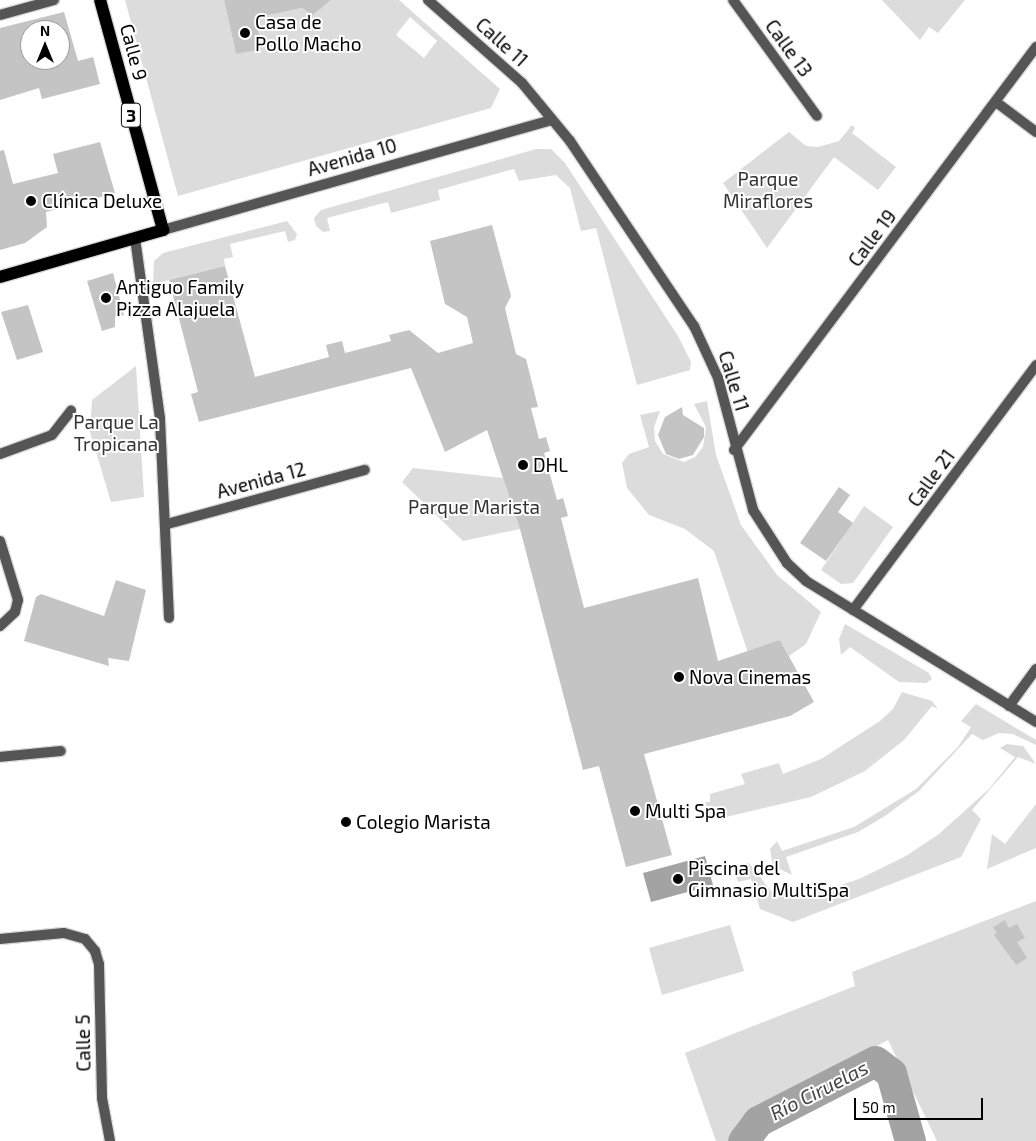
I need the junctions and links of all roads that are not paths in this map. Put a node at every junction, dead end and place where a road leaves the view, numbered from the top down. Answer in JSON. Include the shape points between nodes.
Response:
{"nodes":[{"id":1,"x":54,"y":0,"type":"edge"},
{"id":2,"x":100,"y":0,"type":"edge"},
{"id":3,"x":428,"y":0,"type":"edge"},
{"id":4,"x":733,"y":0,"type":"edge"},
{"id":5,"x":0,"y":15,"type":"edge"},
{"id":6,"x":1036,"y":47,"type":"edge"},
{"id":7,"x":996,"y":102,"type":"junction"},
{"id":8,"x":818,"y":116,"type":"dead end"},
{"id":9,"x":552,"y":120,"type":"junction"},
{"id":10,"x":1036,"y":132,"type":"edge"},
{"id":11,"x":162,"y":230,"type":"junction"},
{"id":12,"x":135,"y":238,"type":"junction"},
{"id":13,"x":0,"y":277,"type":"edge"},
{"id":14,"x":1036,"y":364,"type":"edge"},
{"id":15,"x":71,"y":411,"type":"dead end"},
{"id":16,"x":734,"y":450,"type":"junction"},
{"id":17,"x":0,"y":454,"type":"edge"},
{"id":18,"x":366,"y":470,"type":"dead end"},
{"id":19,"x":167,"y":524,"type":"junction"},
{"id":20,"x":0,"y":541,"type":"edge"},
{"id":21,"x":853,"y":610,"type":"junction"},
{"id":22,"x":169,"y":618,"type":"dead end"},
{"id":23,"x":0,"y":626,"type":"edge"},
{"id":24,"x":1036,"y":669,"type":"edge"},
{"id":25,"x":1009,"y":706,"type":"junction"},
{"id":26,"x":1036,"y":722,"type":"edge"},
{"id":27,"x":61,"y":751,"type":"dead end"},
{"id":28,"x":0,"y":758,"type":"edge"},
{"id":29,"x":0,"y":939,"type":"edge"},
{"id":30,"x":110,"y":1141,"type":"edge"}],
"edges":[{"from":1,"to":5,"type":"street"},
{"from":2,"to":11,"type":"main road","name":"Calle 9","number":"3"},
{"from":3,"to":9,"type":"street","name":"Calle 11","via":[[522,83]]},
{"from":4,"to":8,"type":"street","name":"Calle 13"},
{"from":6,"to":7,"type":"street","name":"Calle 19"},
{"from":7,"to":10,"type":"street"},
{"from":7,"to":16,"type":"street","name":"Calle 19"},
{"from":9,"to":11,"type":"street","name":"Avenida 10"},
{"from":9,"to":16,"type":"street","name":"Calle 11","via":[[704,343],[718,378]]},
{"from":11,"to":12,"type":"main road"},
{"from":12,"to":13,"type":"main road"},
{"from":12,"to":19,"type":"street","via":[[160,419]]},
{"from":14,"to":21,"type":"street","name":"Calle 21"},
{"from":15,"to":17,"type":"street","via":[[52,435]]},
{"from":16,"to":21,"type":"street","name":"Calle 11","via":[[753,510],[774,547],[806,581]]},
{"from":18,"to":19,"type":"street","name":"Avenida 12"},
{"from":19,"to":22,"type":"street"},
{"from":20,"to":23,"type":"street","via":[[16,588],[15,612]]},
{"from":21,"to":25,"type":"street","name":"Calle 11"},
{"from":24,"to":25,"type":"street"},
{"from":25,"to":26,"type":"street","name":"Calle 11"},
{"from":27,"to":28,"type":"street"},
{"from":29,"to":30,"type":"street","name":"Calle 5","via":[[64,933],[91,945],[99,964],[102,1098]]}]}
